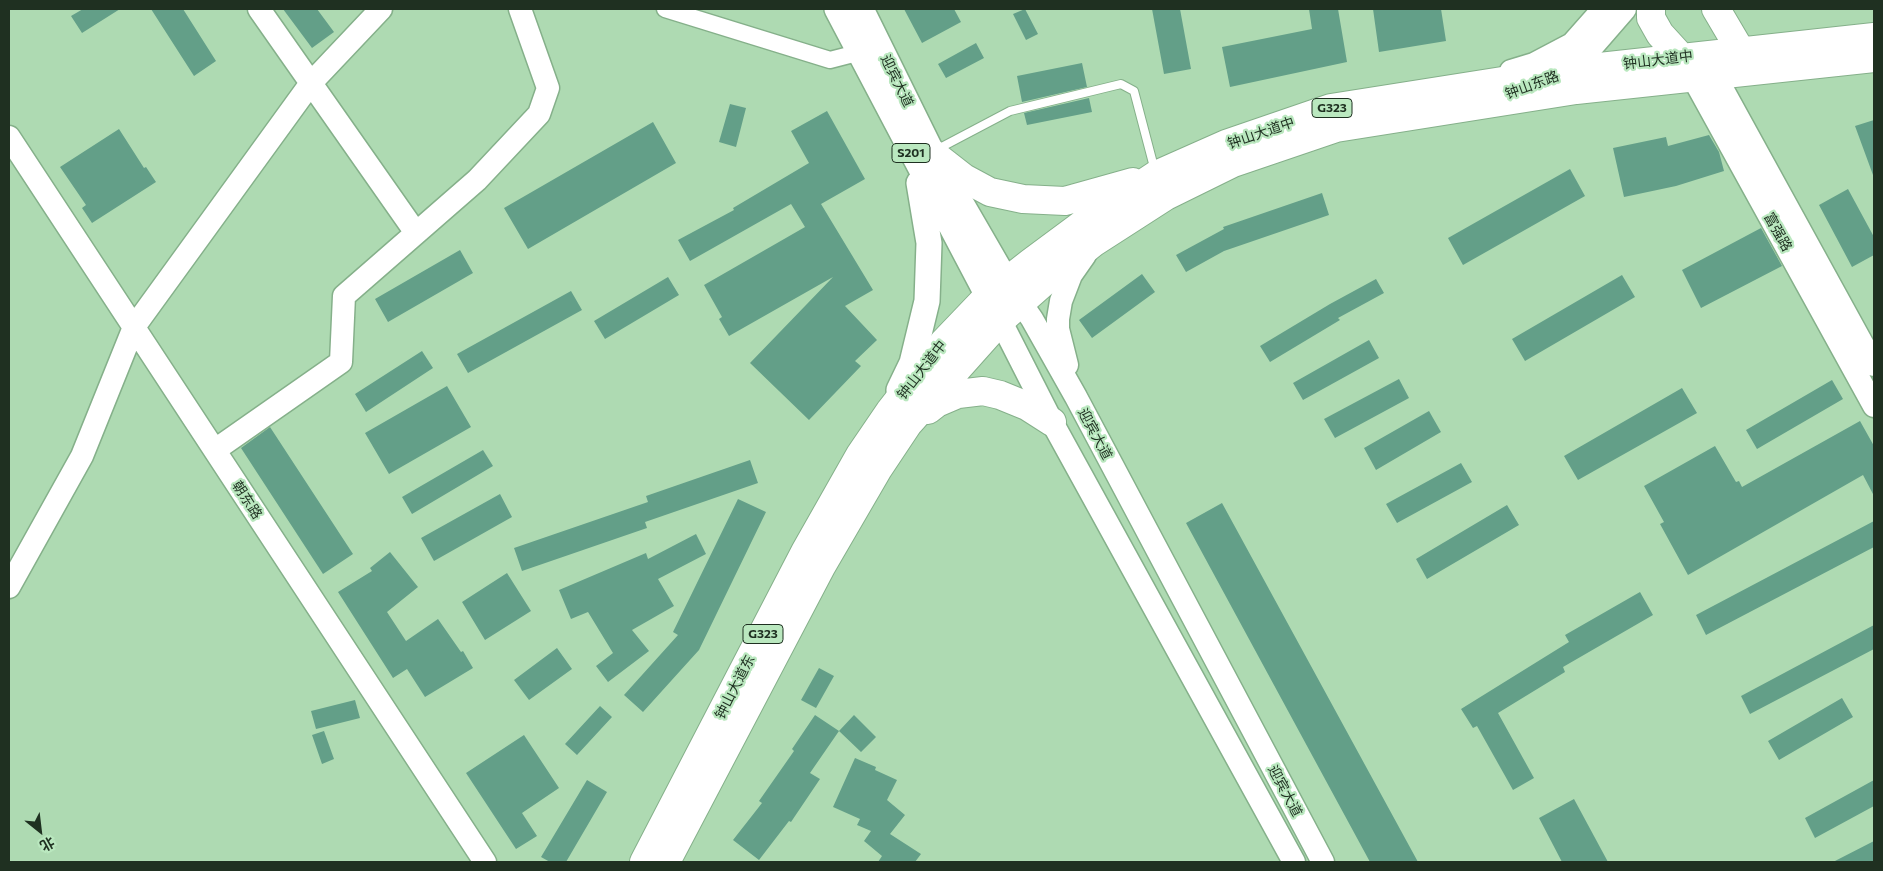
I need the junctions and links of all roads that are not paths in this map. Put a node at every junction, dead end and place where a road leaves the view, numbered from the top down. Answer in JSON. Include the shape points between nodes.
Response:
{"nodes":[{"id":1,"x":259,"y":9,"type":"edge"},
{"id":2,"x":381,"y":9,"type":"edge"},
{"id":3,"x":520,"y":9,"type":"edge"},
{"id":4,"x":665,"y":9,"type":"edge"},
{"id":5,"x":837,"y":9,"type":"edge"},
{"id":6,"x":861,"y":9,"type":"edge"},
{"id":7,"x":1603,"y":9,"type":"edge"},
{"id":8,"x":1625,"y":9,"type":"edge"},
{"id":9,"x":1651,"y":9,"type":"edge"},
{"id":10,"x":1716,"y":9,"type":"edge"},
{"id":11,"x":1874,"y":38,"type":"edge"},
{"id":12,"x":870,"y":48,"type":"junction"},
{"id":13,"x":1874,"y":58,"type":"edge"},
{"id":14,"x":1746,"y":61,"type":"junction"},
{"id":15,"x":1697,"y":66,"type":"junction"},
{"id":16,"x":1572,"y":70,"type":"junction"},
{"id":17,"x":311,"y":83,"type":"junction"},
{"id":18,"x":1468,"y":97,"type":"junction"},
{"id":19,"x":9,"y":137,"type":"edge"},
{"id":20,"x":923,"y":157,"type":"junction"},
{"id":21,"x":1156,"y":175,"type":"junction"},
{"id":22,"x":416,"y":234,"type":"junction"},
{"id":23,"x":1093,"y":243,"type":"junction"},
{"id":24,"x":997,"y":288,"type":"junction"},
{"id":25,"x":1022,"y":304,"type":"junction"},
{"id":26,"x":1000,"y":321,"type":"junction"},
{"id":27,"x":134,"y":327,"type":"junction"},
{"id":28,"x":1874,"y":365,"type":"edge"},
{"id":29,"x":1076,"y":398,"type":"junction"},
{"id":30,"x":1874,"y":406,"type":"edge"},
{"id":31,"x":899,"y":418,"type":"junction"},
{"id":32,"x":1052,"y":422,"type":"junction"},
{"id":33,"x":215,"y":450,"type":"junction"},
{"id":34,"x":9,"y":587,"type":"edge"},
{"id":35,"x":485,"y":862,"type":"edge"},
{"id":36,"x":644,"y":862,"type":"edge"},
{"id":37,"x":666,"y":862,"type":"edge"},
{"id":38,"x":1294,"y":862,"type":"edge"},
{"id":39,"x":1323,"y":862,"type":"edge"}],
"edges":[{"from":1,"to":17,"type":"street"},
{"from":2,"to":17,"type":"street"},
{"from":3,"to":22,"type":"street","via":[[548,88],[540,114],[476,180]]},
{"from":4,"to":12,"type":"street","via":[[830,60]]},
{"from":5,"to":12,"type":"main road","name":"迎宾大道","number":"S201"},
{"from":6,"to":12,"type":"main road","name":"迎宾大道","number":"S201"},
{"from":7,"to":18,"type":"street","name":"钟山东路","via":[[1572,44]]},
{"from":8,"to":16,"type":"street","name":"钟山东路"},
{"from":9,"to":15,"type":"highway","via":[[1651,18],[1660,34]]},
{"from":10,"to":14,"type":"highway"},
{"from":11,"to":14,"type":"highway","name":"钟山大道中","number":"G323"},
{"from":12,"to":20,"type":"main road","name":"迎宾大道","number":"S201"},
{"from":13,"to":14,"type":"highway","name":"钟山大道中","number":"G323"},
{"from":14,"to":15,"type":"highway","name":"钟山大道中","number":"G323"},
{"from":15,"to":16,"type":"highway","name":"钟山大道中","number":"G323"},
{"from":15,"to":18,"type":"highway","name":"钟山大道中","number":"G323","via":[[1576,90]]},
{"from":15,"to":28,"type":"street","name":"富强路"},
{"from":15,"to":30,"type":"street","name":"富强路"},
{"from":16,"to":18,"type":"highway","name":"钟山大道中","number":"G323"},
{"from":17,"to":22,"type":"street"},
{"from":17,"to":27,"type":"street"},
{"from":18,"to":21,"type":"highway","name":"钟山大道中","number":"G323","via":[[1331,108],[1226,144]]},
{"from":18,"to":23,"type":"highway","name":"钟山大道中","number":"G323","via":[[1336,128],[1233,163],[1166,196]]},
{"from":19,"to":27,"type":"street","name":"朝东路"},
{"from":20,"to":21,"type":"highway","via":[[990,192],[1023,199],[1065,201]]},
{"from":20,"to":21,"type":"lane","via":[[1010,111],[1121,84],[1134,90]]},
{"from":20,"to":24,"type":"main road","name":"迎宾大道","number":"S201"},
{"from":20,"to":31,"type":"main road","via":[[929,243],[927,301]]},
{"from":21,"to":24,"type":"highway","name":"钟山大道中","number":"G323","via":[[1088,220]]},
{"from":22,"to":33,"type":"street","via":[[344,296],[341,362]]},
{"from":23,"to":25,"type":"highway","name":"钟山大道中","number":"G323"},
{"from":23,"to":29,"type":"street","via":[[1071,274],[1058,319]]},
{"from":24,"to":25,"type":"street","name":"迎宾大道"},
{"from":24,"to":26,"type":"street","name":"迎宾大道"},
{"from":24,"to":31,"type":"highway","name":"钟山大道中","number":"G323","via":[[944,342]]},
{"from":25,"to":26,"type":"highway","name":"钟山大道中","number":"G323"},
{"from":25,"to":29,"type":"street","name":"迎宾大道"},
{"from":26,"to":31,"type":"highway","name":"钟山大道中","number":"G323"},
{"from":26,"to":32,"type":"street","name":"迎宾大道"},
{"from":27,"to":33,"type":"street","name":"朝东路"},
{"from":27,"to":34,"type":"street","via":[[82,456]]},
{"from":29,"to":39,"type":"street","name":"迎宾大道"},
{"from":31,"to":32,"type":"highway","via":[[958,394],[983,391],[1027,406]]},
{"from":31,"to":36,"type":"highway","name":"钟山大道东","number":"G323","via":[[860,455],[805,552]]},
{"from":31,"to":37,"type":"highway","name":"钟山大道东","number":"G323","via":[[878,469],[821,566]]},
{"from":32,"to":38,"type":"street","name":"迎宾大道"},
{"from":33,"to":35,"type":"street","name":"朝东路"}]}
